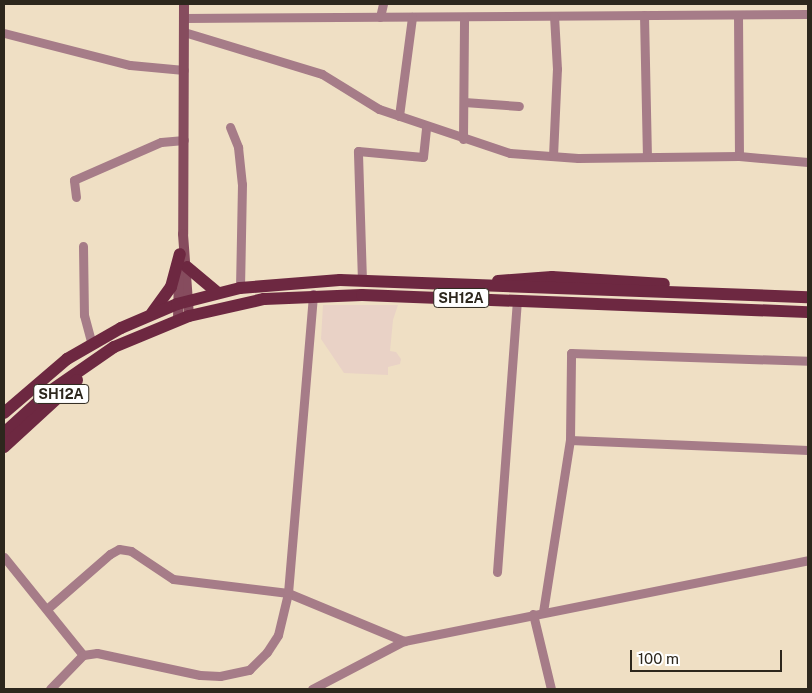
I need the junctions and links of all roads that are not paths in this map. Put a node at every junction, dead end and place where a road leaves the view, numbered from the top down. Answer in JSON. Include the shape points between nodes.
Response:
{"nodes":[{"id":1,"x":184,"y":4,"type":"edge"},
{"id":2,"x":384,"y":4,"type":"edge"},
{"id":3,"x":808,"y":14,"type":"edge"},
{"id":4,"x":644,"y":15,"type":"junction"},
{"id":5,"x":738,"y":15,"type":"junction"},
{"id":6,"x":464,"y":16,"type":"junction"},
{"id":7,"x":554,"y":16,"type":"junction"},
{"id":8,"x":380,"y":17,"type":"junction"},
{"id":9,"x":412,"y":17,"type":"junction"},
{"id":10,"x":184,"y":18,"type":"junction"},
{"id":11,"x":184,"y":32,"type":"junction"},
{"id":12,"x":4,"y":33,"type":"edge"},
{"id":13,"x":184,"y":70,"type":"junction"},
{"id":14,"x":464,"y":102,"type":"junction"},
{"id":15,"x":519,"y":106,"type":"dead end"},
{"id":16,"x":398,"y":116,"type":"junction"},
{"id":17,"x":426,"y":126,"type":"junction"},
{"id":18,"x":230,"y":127,"type":"dead end"},
{"id":19,"x":463,"y":139,"type":"junction"},
{"id":20,"x":184,"y":140,"type":"junction"},
{"id":21,"x":553,"y":156,"type":"junction"},
{"id":22,"x":739,"y":156,"type":"junction"},
{"id":23,"x":647,"y":157,"type":"junction"},
{"id":24,"x":808,"y":162,"type":"edge"},
{"id":25,"x":76,"y":197,"type":"dead end"},
{"id":26,"x":183,"y":234,"type":"junction"},
{"id":27,"x":83,"y":246,"type":"dead end"},
{"id":28,"x":180,"y":254,"type":"junction"},
{"id":29,"x":187,"y":267,"type":"junction"},
{"id":30,"x":362,"y":281,"type":"junction"},
{"id":31,"x":240,"y":288,"type":"junction"},
{"id":32,"x":217,"y":292,"type":"junction"},
{"id":33,"x":313,"y":294,"type":"junction"},
{"id":34,"x":808,"y":297,"type":"edge"},
{"id":35,"x":517,"y":301,"type":"junction"},
{"id":36,"x":182,"y":302,"type":"junction"},
{"id":37,"x":808,"y":312,"type":"edge"},
{"id":38,"x":150,"y":314,"type":"junction"},
{"id":39,"x":184,"y":318,"type":"junction"},
{"id":40,"x":92,"y":344,"type":"junction"},
{"id":41,"x":121,"y":344,"type":"junction"},
{"id":42,"x":808,"y":361,"type":"edge"},
{"id":43,"x":4,"y":413,"type":"edge"},
{"id":44,"x":4,"y":433,"type":"edge"},
{"id":45,"x":570,"y":440,"type":"junction"},
{"id":46,"x":4,"y":447,"type":"edge"},
{"id":47,"x":808,"y":450,"type":"edge"},
{"id":48,"x":4,"y":557,"type":"edge"},
{"id":49,"x":808,"y":560,"type":"edge"},
{"id":50,"x":497,"y":572,"type":"dead end"},
{"id":51,"x":288,"y":593,"type":"junction"},
{"id":52,"x":48,"y":608,"type":"junction"},
{"id":53,"x":543,"y":612,"type":"junction"},
{"id":54,"x":533,"y":614,"type":"junction"},
{"id":55,"x":404,"y":641,"type":"junction"},
{"id":56,"x":84,"y":655,"type":"junction"},
{"id":57,"x":50,"y":689,"type":"edge"},
{"id":58,"x":312,"y":689,"type":"edge"},
{"id":59,"x":551,"y":689,"type":"edge"}],
"edges":[{"from":1,"to":10,"type":"main road"},
{"from":2,"to":8,"type":"street"},
{"from":3,"to":5,"type":"street"},
{"from":4,"to":5,"type":"street"},
{"from":4,"to":7,"type":"street"},
{"from":4,"to":23,"type":"street"},
{"from":5,"to":22,"type":"street"},
{"from":6,"to":7,"type":"street"},
{"from":6,"to":9,"type":"street"},
{"from":6,"to":14,"type":"street"},
{"from":7,"to":21,"type":"street","via":[[557,69]]},
{"from":8,"to":9,"type":"street"},
{"from":8,"to":10,"type":"street"},
{"from":9,"to":16,"type":"street"},
{"from":10,"to":11,"type":"main road"},
{"from":11,"to":13,"type":"main road"},
{"from":11,"to":16,"type":"street","via":[[322,74],[356,97]]},
{"from":12,"to":13,"type":"street","via":[[130,65]]},
{"from":13,"to":20,"type":"main road"},
{"from":14,"to":15,"type":"street"},
{"from":14,"to":19,"type":"street"},
{"from":16,"to":17,"type":"street"},
{"from":17,"to":19,"type":"street"},
{"from":17,"to":30,"type":"street","via":[[423,157],[358,151]]},
{"from":18,"to":31,"type":"street","via":[[238,147],[242,184]]},
{"from":19,"to":21,"type":"street","via":[[510,153]]},
{"from":20,"to":25,"type":"street","via":[[161,142],[74,180]]},
{"from":20,"to":26,"type":"main road"},
{"from":21,"to":23,"type":"street"},
{"from":22,"to":23,"type":"street"},
{"from":22,"to":24,"type":"street"},
{"from":26,"to":28,"type":"main road"},
{"from":26,"to":29,"type":"main road"},
{"from":27,"to":40,"type":"street","via":[[84,315]]},
{"from":28,"to":36,"type":"main road"},
{"from":28,"to":38,"type":"main road","via":[[170,287]]},
{"from":29,"to":32,"type":"main road"},
{"from":29,"to":36,"type":"main road"},
{"from":30,"to":31,"type":"main road","number":"SH12A","via":[[309,281]]},
{"from":30,"to":34,"type":"main road","number":"SH12A","via":[[478,285],[513,278],[580,278],[665,284],[698,293]]},
{"from":31,"to":32,"type":"main road","number":"SH12A"},
{"from":32,"to":36,"type":"main road","number":"SH12A"},
{"from":33,"to":35,"type":"main road","number":"SH12A"},
{"from":33,"to":39,"type":"main road","number":"SH12A","via":[[264,299]]},
{"from":33,"to":51,"type":"street"},
{"from":35,"to":37,"type":"main road","number":"SH12A"},
{"from":35,"to":50,"type":"street"},
{"from":36,"to":38,"type":"main road","number":"SH12A"},
{"from":36,"to":39,"type":"main road"},
{"from":38,"to":40,"type":"main road","number":"SH12A"},
{"from":39,"to":41,"type":"main road","number":"SH12A"},
{"from":40,"to":43,"type":"main road","number":"SH12A","via":[[48,373]]},
{"from":41,"to":44,"type":"main road","number":"SH12A","via":[[76,371]]},
{"from":41,"to":46,"type":"main road","number":"SH12A"},
{"from":42,"to":45,"type":"street","via":[[571,352]]},
{"from":45,"to":47,"type":"street"},
{"from":45,"to":53,"type":"street"},
{"from":48,"to":52,"type":"street"},
{"from":49,"to":53,"type":"street"},
{"from":51,"to":52,"type":"street","via":[[173,579],[131,551],[119,550],[110,554]]},
{"from":51,"to":55,"type":"street"},
{"from":51,"to":56,"type":"street","via":[[278,635],[249,670],[235,675],[200,675],[97,653]]},
{"from":52,"to":56,"type":"street"},
{"from":53,"to":54,"type":"street"},
{"from":54,"to":55,"type":"street"},
{"from":54,"to":59,"type":"street"},
{"from":55,"to":58,"type":"street"},
{"from":56,"to":57,"type":"street"}]}
